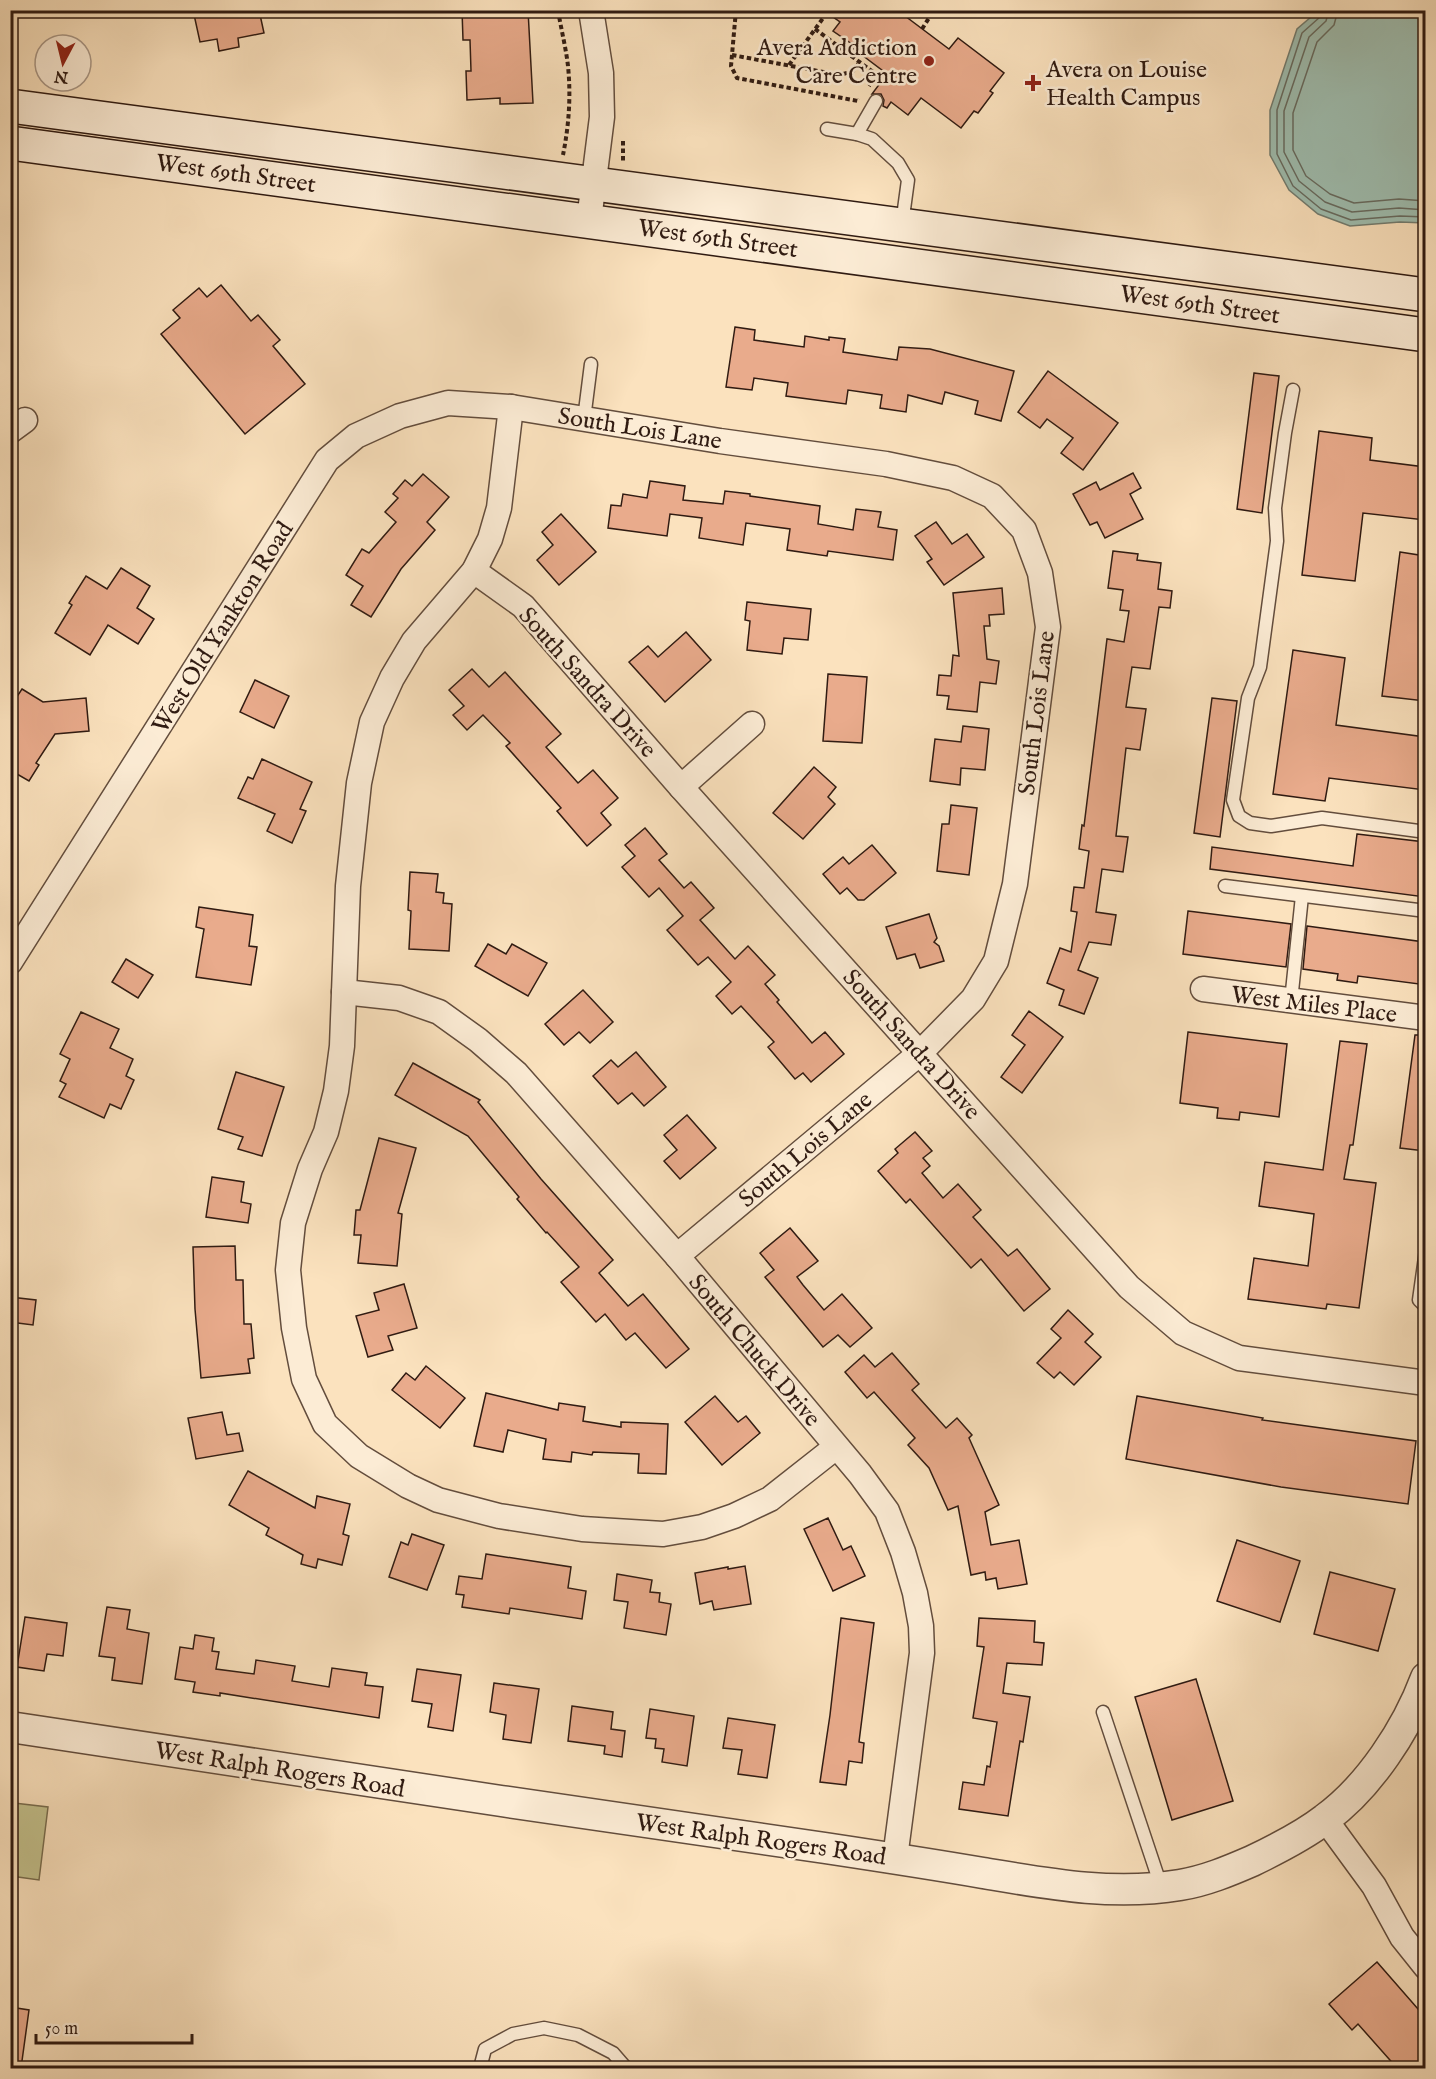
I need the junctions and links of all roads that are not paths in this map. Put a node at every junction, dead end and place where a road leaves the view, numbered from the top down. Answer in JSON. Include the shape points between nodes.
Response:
{"nodes":[{"id":1,"x":591,"y":10,"type":"edge"},
{"id":2,"x":876,"y":101,"type":"dead end"},
{"id":3,"x":10,"y":106,"type":"edge"},
{"id":4,"x":827,"y":129,"type":"dead end"},
{"id":5,"x":857,"y":134,"type":"junction"},
{"id":6,"x":10,"y":142,"type":"edge"},
{"id":7,"x":594,"y":184,"type":"junction"},
{"id":8,"x":589,"y":220,"type":"junction"},
{"id":9,"x":902,"y":225,"type":"junction"},
{"id":10,"x":1425,"y":296,"type":"edge"},
{"id":11,"x":1425,"y":335,"type":"edge"},
{"id":12,"x":591,"y":364,"type":"dead end"},
{"id":13,"x":1293,"y":390,"type":"dead end"},
{"id":14,"x":511,"y":407,"type":"junction"},
{"id":15,"x":584,"y":419,"type":"junction"},
{"id":16,"x":474,"y":571,"type":"junction"},
{"id":17,"x":752,"y":724,"type":"dead end"},
{"id":18,"x":681,"y":787,"type":"junction"},
{"id":19,"x":1425,"y":832,"type":"edge"},
{"id":20,"x":1225,"y":886,"type":"dead end"},
{"id":21,"x":1302,"y":896,"type":"junction"},
{"id":22,"x":1425,"y":911,"type":"edge"},
{"id":23,"x":10,"y":962,"type":"edge"},
{"id":24,"x":1203,"y":989,"type":"dead end"},
{"id":25,"x":344,"y":992,"type":"junction"},
{"id":26,"x":1291,"y":1001,"type":"junction"},
{"id":27,"x":1425,"y":1018,"type":"edge"},
{"id":28,"x":920,"y":1053,"type":"junction"},
{"id":29,"x":1425,"y":1250,"type":"edge"},
{"id":30,"x":677,"y":1256,"type":"junction"},
{"id":31,"x":1425,"y":1307,"type":"edge"},
{"id":32,"x":1425,"y":1383,"type":"edge"},
{"id":33,"x":836,"y":1447,"type":"junction"},
{"id":34,"x":1425,"y":1678,"type":"edge"},
{"id":35,"x":1103,"y":1712,"type":"dead end"},
{"id":36,"x":10,"y":1727,"type":"edge"},
{"id":37,"x":1325,"y":1819,"type":"junction"},
{"id":38,"x":895,"y":1858,"type":"junction"},
{"id":39,"x":1161,"y":1888,"type":"junction"},
{"id":40,"x":1425,"y":1967,"type":"edge"},
{"id":41,"x":480,"y":2068,"type":"edge"},
{"id":42,"x":626,"y":2068,"type":"edge"}],
"edges":[{"from":1,"to":7,"type":"street","via":[[602,73],[602,117]]},
{"from":2,"to":5,"type":"lane"},
{"from":3,"to":7,"type":"main road","name":"West 69th Street"},
{"from":4,"to":5,"type":"lane"},
{"from":5,"to":9,"type":"lane","via":[[872,139],[898,163],[908,180]]},
{"from":6,"to":8,"type":"main road","name":"West 69th Street"},
{"from":7,"to":8,"type":"street"},
{"from":7,"to":9,"type":"main road","name":"West 69th Street"},
{"from":8,"to":11,"type":"main road","name":"West 69th Street"},
{"from":9,"to":10,"type":"main road","name":"West 69th Street"},
{"from":12,"to":15,"type":"lane"},
{"from":13,"to":19,"type":"lane","via":[[1275,508],[1277,541],[1260,667],[1248,698],[1233,800],[1239,816],[1250,823],[1271,826],[1322,818]]},
{"from":14,"to":15,"type":"street","name":"South Lois Lane"},
{"from":14,"to":16,"type":"street","via":[[499,508],[490,539]]},
{"from":14,"to":23,"type":"street","name":"West Old Yankton Road","via":[[448,403],[400,416],[356,436],[327,460]]},
{"from":15,"to":28,"type":"street","name":"South Lois Lane","via":[[886,464],[953,478],[992,496],[1024,530],[1040,573],[1048,627],[1015,884],[996,962],[973,999]]},
{"from":16,"to":18,"type":"street","name":"South Sandra Drive","via":[[523,606]]},
{"from":16,"to":25,"type":"street","via":[[414,640],[372,722],[359,783],[348,886]]},
{"from":17,"to":18,"type":"street"},
{"from":18,"to":28,"type":"street","name":"South Sandra Drive"},
{"from":20,"to":21,"type":"lane"},
{"from":21,"to":22,"type":"lane"},
{"from":21,"to":26,"type":"lane"},
{"from":24,"to":26,"type":"street","name":"West Miles Place"},
{"from":25,"to":30,"type":"street","name":"South Chuck Drive","via":[[399,998],[440,1012],[478,1040],[516,1073]]},
{"from":25,"to":33,"type":"street","via":[[336,1091],[326,1132],[293,1223],[288,1270],[304,1380],[325,1424],[358,1456],[438,1500],[499,1516],[582,1529],[663,1534],[702,1527],[770,1499]]},
{"from":26,"to":27,"type":"street","name":"West Miles Place"},
{"from":28,"to":30,"type":"street","name":"South Lois Lane"},
{"from":28,"to":32,"type":"street","name":"South Sandra Drive","via":[[1129,1287],[1183,1333],[1239,1358]]},
{"from":29,"to":31,"type":"lane","via":[[1419,1300]]},
{"from":30,"to":33,"type":"street","name":"South Chuck Drive"},
{"from":33,"to":38,"type":"street","name":"South Chuck Drive","via":[[887,1511],[903,1552],[921,1626],[922,1653]]},
{"from":34,"to":37,"type":"street","name":"West Ralph Rogers Road","via":[[1413,1707],[1373,1772]]},
{"from":35,"to":39,"type":"lane"},
{"from":36,"to":38,"type":"street","name":"West Ralph Rogers Road","via":[[495,1802]]},
{"from":37,"to":39,"type":"street","name":"West Ralph Rogers Road","via":[[1225,1874]]},
{"from":37,"to":40,"type":"street","via":[[1374,1886],[1402,1937]]},
{"from":38,"to":39,"type":"street","name":"West Ralph Rogers Road","via":[[1076,1888]]},
{"from":41,"to":42,"type":"lane","via":[[485,2049],[513,2034],[544,2028],[578,2036],[613,2053]]}]}
